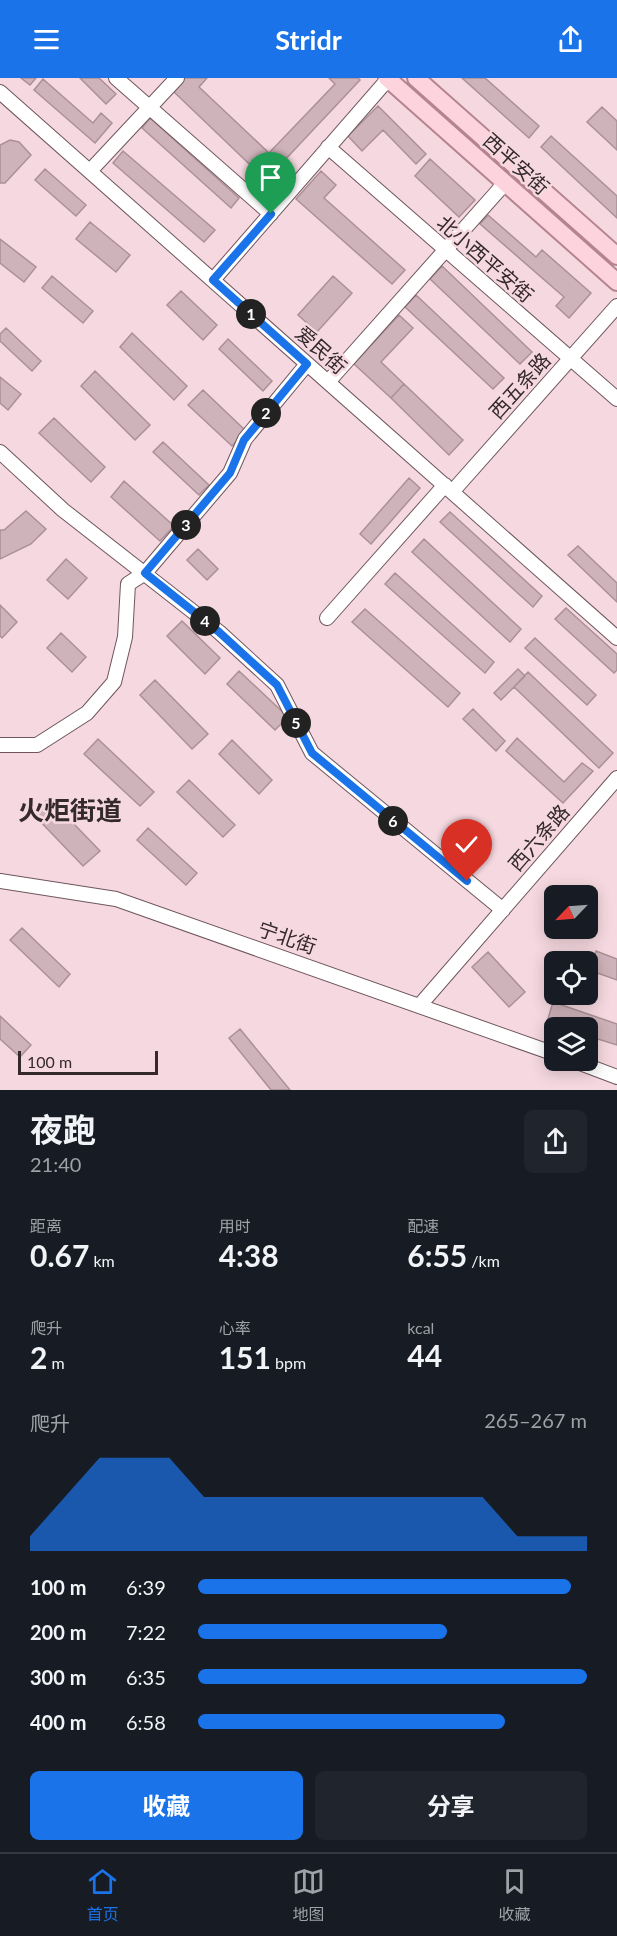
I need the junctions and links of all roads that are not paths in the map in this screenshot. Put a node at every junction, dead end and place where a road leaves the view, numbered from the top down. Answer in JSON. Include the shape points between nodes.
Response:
{"nodes":[{"id":1,"x":116,"y":78,"type":"edge"},
{"id":2,"x":177,"y":78,"type":"edge"},
{"id":3,"x":388,"y":78,"type":"edge"},
{"id":4,"x":416,"y":78,"type":"edge"},
{"id":5,"x":0,"y":92,"type":"edge"},
{"id":6,"x":149,"y":108,"type":"junction"},
{"id":7,"x":328,"y":147,"type":"junction"},
{"id":8,"x":90,"y":171,"type":"junction"},
{"id":9,"x":505,"y":183,"type":"junction"},
{"id":10,"x":271,"y":214,"type":"junction"},
{"id":11,"x":446,"y":250,"type":"junction"},
{"id":12,"x":617,"y":256,"type":"edge"},
{"id":13,"x":213,"y":280,"type":"junction"},
{"id":14,"x":617,"y":282,"type":"edge"},
{"id":15,"x":617,"y":306,"type":"edge"},
{"id":16,"x":570,"y":359,"type":"junction"},
{"id":17,"x":307,"y":364,"type":"junction"},
{"id":18,"x":328,"y":382,"type":"junction"},
{"id":19,"x":617,"y":399,"type":"edge"},
{"id":20,"x":0,"y":452,"type":"edge"},
{"id":21,"x":448,"y":489,"type":"junction"},
{"id":22,"x":145,"y":573,"type":"junction"},
{"id":23,"x":327,"y":618,"type":"dead end"},
{"id":24,"x":617,"y":638,"type":"edge"},
{"id":25,"x":0,"y":745,"type":"edge"},
{"id":26,"x":617,"y":778,"type":"edge"},
{"id":27,"x":0,"y":881,"type":"edge"},
{"id":28,"x":503,"y":910,"type":"junction"},
{"id":29,"x":420,"y":1005,"type":"junction"},
{"id":30,"x":544,"y":1050,"type":"edge"},
{"id":31,"x":598,"y":1070,"type":"edge"},
{"id":32,"x":617,"y":1077,"type":"edge"}],
"edges":[{"from":1,"to":6,"type":"street"},
{"from":2,"to":6,"type":"street"},
{"from":3,"to":7,"type":"street"},
{"from":3,"to":9,"type":"main road","name":"西平安街"},
{"from":4,"to":12,"type":"main road","name":"西平安街"},
{"from":5,"to":8,"type":"street","name":"爱民街"},
{"from":6,"to":8,"type":"street"},
{"from":6,"to":10,"type":"street"},
{"from":7,"to":10,"type":"street"},
{"from":7,"to":11,"type":"street","name":"北小西平安街"},
{"from":8,"to":13,"type":"street","name":"爱民街"},
{"from":9,"to":11,"type":"street"},
{"from":9,"to":14,"type":"main road","name":"西平安街"},
{"from":10,"to":13,"type":"street"},
{"from":11,"to":16,"type":"street","name":"北小西平安街"},
{"from":11,"to":18,"type":"street"},
{"from":13,"to":17,"type":"street","name":"爱民街"},
{"from":15,"to":16,"type":"street","name":"西五条路"},
{"from":16,"to":19,"type":"street","name":"北小西平安街"},
{"from":16,"to":21,"type":"street","name":"西五条路"},
{"from":17,"to":18,"type":"street","name":"爱民街"},
{"from":17,"to":22,"type":"street","via":[[244,440],[230,473]]},
{"from":18,"to":21,"type":"street","name":"爱民街"},
{"from":20,"to":22,"type":"street","via":[[63,510]]},
{"from":21,"to":23,"type":"street","name":"西五条路"},
{"from":21,"to":24,"type":"street","name":"爱民街"},
{"from":22,"to":25,"type":"street","via":[[128,584],[125,637],[114,682],[87,713],[37,745]]},
{"from":22,"to":28,"type":"street","via":[[277,685],[312,753]]},
{"from":26,"to":28,"type":"street","name":"西六条路"},
{"from":27,"to":29,"type":"street","name":"宁北街","via":[[116,899]]},
{"from":28,"to":29,"type":"street","name":"西六条路"},
{"from":29,"to":30,"type":"street","name":"宁北街"},
{"from":31,"to":32,"type":"street"}]}
